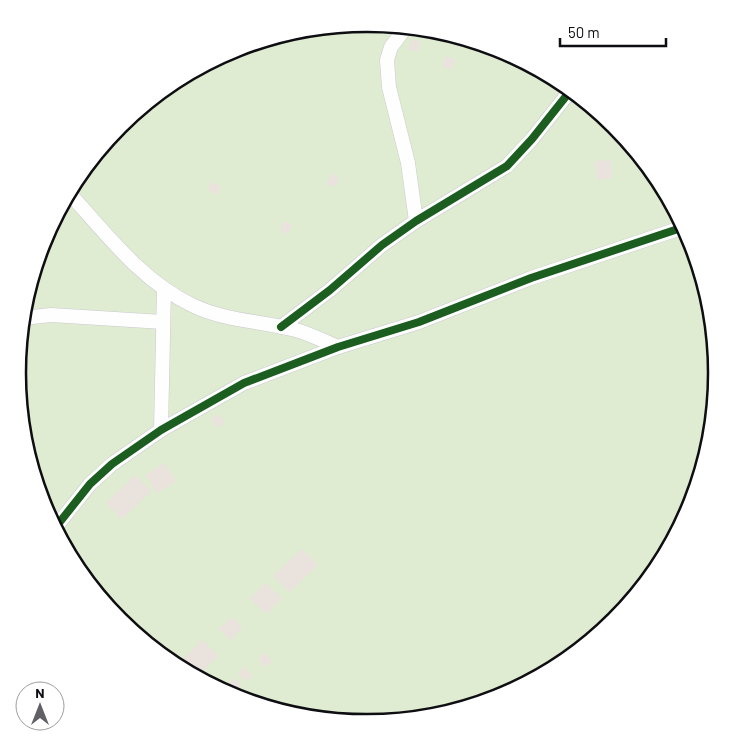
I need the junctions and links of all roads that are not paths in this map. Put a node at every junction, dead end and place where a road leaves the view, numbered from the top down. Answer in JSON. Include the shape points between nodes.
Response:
{"nodes":[{"id":1,"x":401,"y":34,"type":"edge"},
{"id":2,"x":566,"y":96,"type":"edge"},
{"id":3,"x":74,"y":199,"type":"edge"},
{"id":4,"x":416,"y":221,"type":"junction"},
{"id":5,"x":677,"y":229,"type":"edge"},
{"id":6,"x":164,"y":289,"type":"junction"},
{"id":7,"x":31,"y":317,"type":"edge"},
{"id":8,"x":164,"y":322,"type":"junction"},
{"id":9,"x":281,"y":327,"type":"junction"},
{"id":10,"x":338,"y":347,"type":"junction"},
{"id":11,"x":161,"y":430,"type":"junction"},
{"id":12,"x":60,"y":522,"type":"edge"}],
"edges":[{"from":1,"to":4,"type":"street","via":[[387,60],[389,87],[408,163]]},
{"from":2,"to":4,"type":"street","via":[[507,166]]},
{"from":3,"to":6,"type":"street","via":[[139,269]]},
{"from":4,"to":9,"type":"street"},
{"from":5,"to":10,"type":"street","via":[[522,282],[419,322]]},
{"from":6,"to":8,"type":"street"},
{"from":6,"to":9,"type":"street","via":[[208,311]]},
{"from":7,"to":8,"type":"street","via":[[51,315]]},
{"from":8,"to":11,"type":"street"},
{"from":9,"to":10,"type":"street"},
{"from":10,"to":11,"type":"street","via":[[244,383]]},
{"from":11,"to":12,"type":"street","via":[[112,464],[90,484]]}]}
